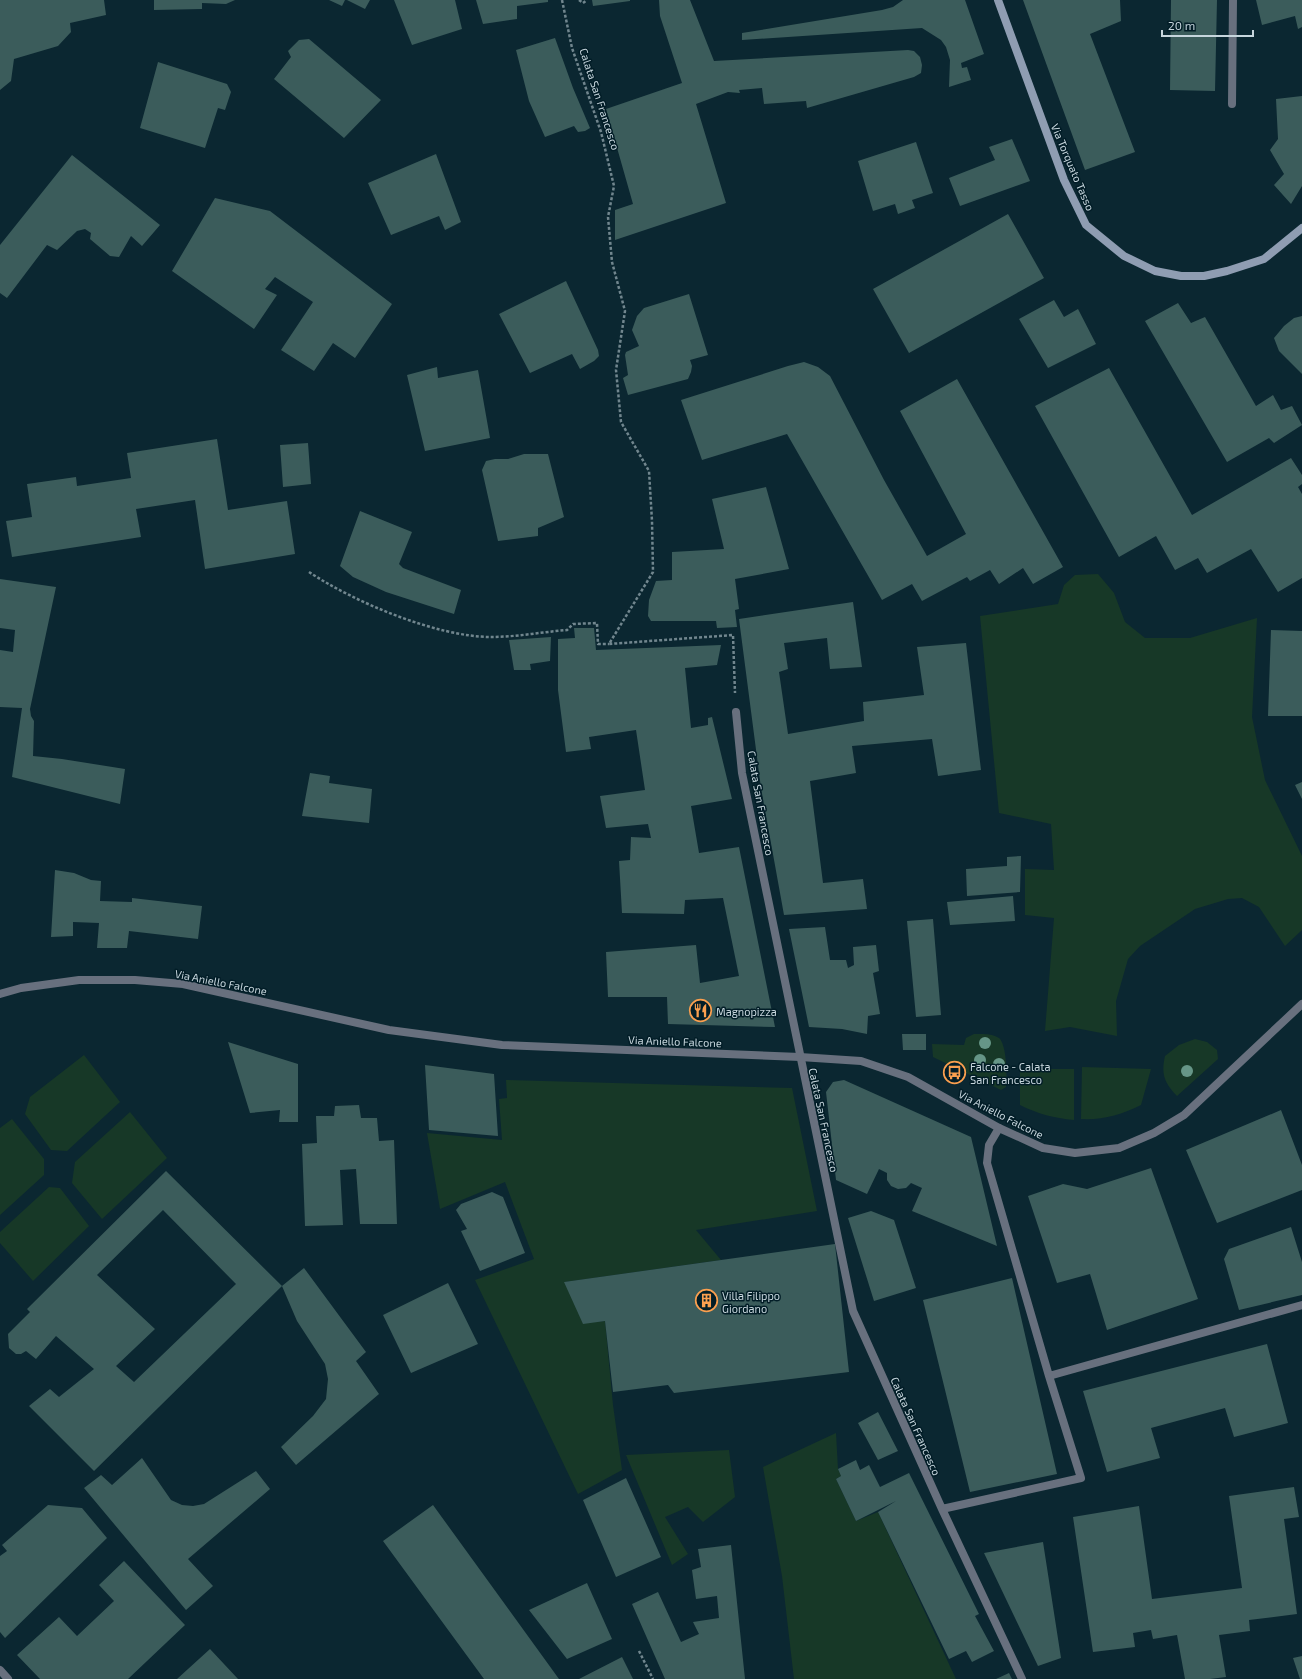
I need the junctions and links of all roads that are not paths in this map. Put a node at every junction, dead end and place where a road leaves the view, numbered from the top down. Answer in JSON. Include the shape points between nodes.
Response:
{"nodes":[{"id":1,"x":998,"y":0,"type":"edge"},
{"id":2,"x":1233,"y":0,"type":"edge"},
{"id":3,"x":1232,"y":104,"type":"dead end"},
{"id":4,"x":1302,"y":228,"type":"edge"},
{"id":5,"x":736,"y":712,"type":"road end"},
{"id":6,"x":0,"y":994,"type":"edge"},
{"id":7,"x":1302,"y":1004,"type":"edge"},
{"id":8,"x":800,"y":1057,"type":"junction"},
{"id":9,"x":999,"y":1128,"type":"junction"},
{"id":10,"x":1302,"y":1305,"type":"edge"},
{"id":11,"x":1049,"y":1376,"type":"junction"},
{"id":12,"x":942,"y":1509,"type":"junction"},
{"id":13,"x":0,"y":1670,"type":"edge"},
{"id":14,"x":8,"y":1679,"type":"edge"},
{"id":15,"x":1022,"y":1679,"type":"edge"}],
"edges":[{"from":1,"to":4,"type":"main road","name":"Via Torquato Tasso","via":[[1064,180],[1086,225],[1124,256],[1155,271],[1181,276],[1204,276],[1264,259]]},
{"from":2,"to":3,"type":"street"},
{"from":5,"to":8,"type":"street","name":"Calata San Francesco","via":[[742,773]]},
{"from":6,"to":8,"type":"street","name":"Via Aniello Falcone","via":[[21,988],[79,980],[142,980],[183,984],[389,1030],[502,1045]]},
{"from":7,"to":9,"type":"street","name":"Via Aniello Falcone","via":[[1184,1115],[1154,1133],[1119,1148],[1075,1153],[1042,1148]]},
{"from":8,"to":9,"type":"street","name":"Via Aniello Falcone","via":[[861,1061],[908,1077]]},
{"from":8,"to":12,"type":"street","name":"Calata San Francesco","via":[[853,1311]]},
{"from":9,"to":11,"type":"street","via":[[989,1145],[987,1163]]},
{"from":10,"to":11,"type":"street"},
{"from":11,"to":12,"type":"street","via":[[1081,1478]]},
{"from":12,"to":15,"type":"street","name":"Calata San Francesco"},
{"from":13,"to":14,"type":"street"}]}
